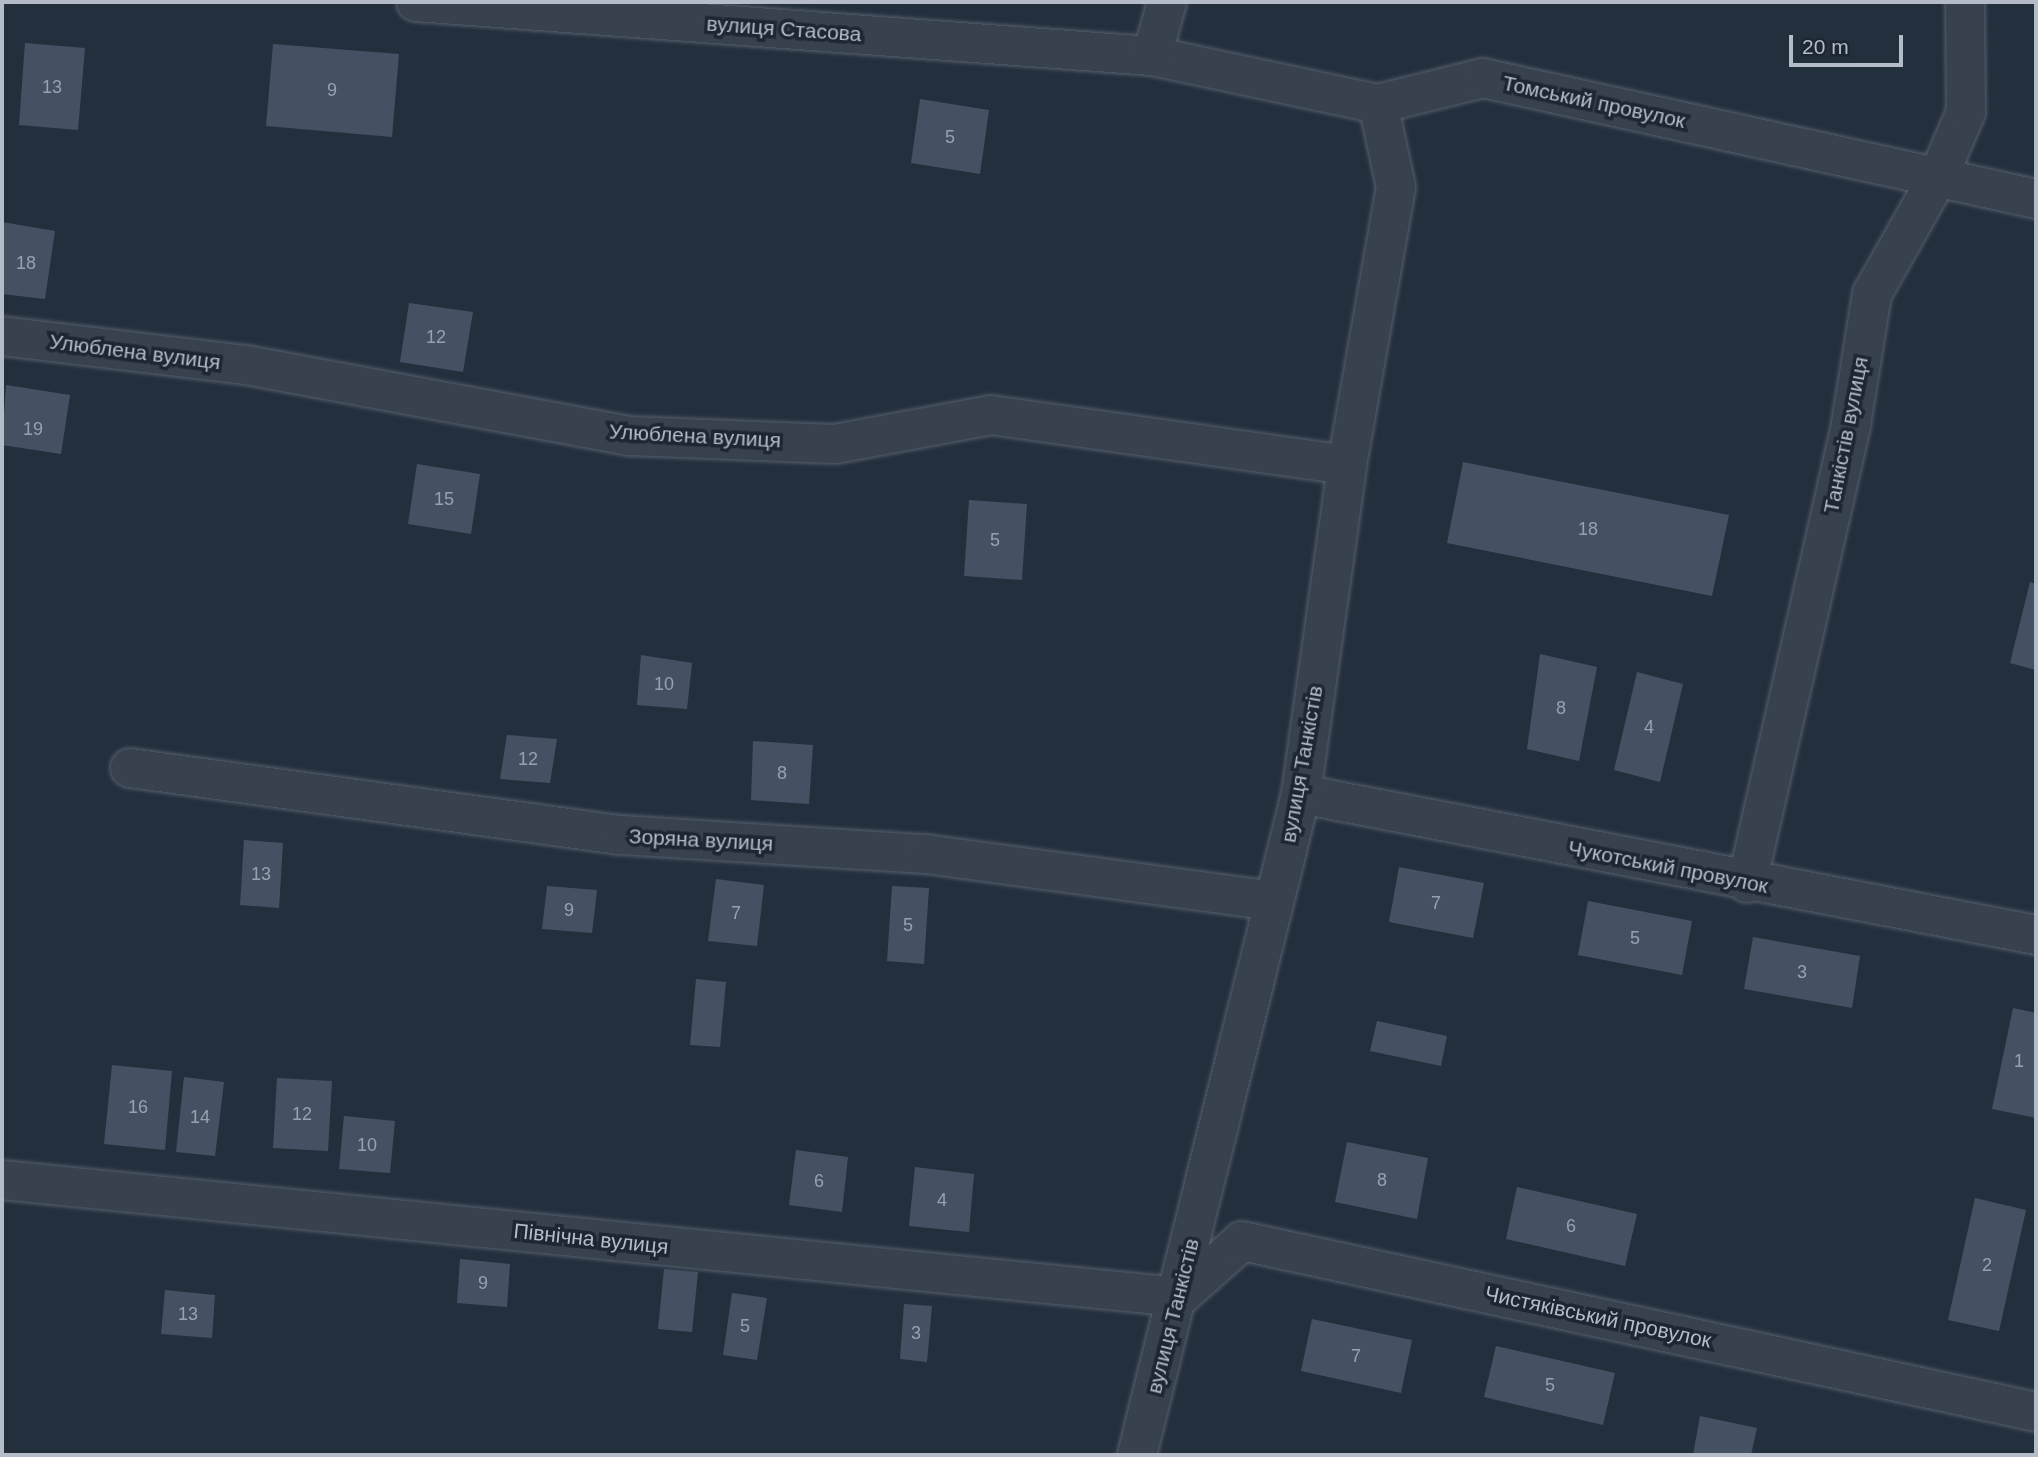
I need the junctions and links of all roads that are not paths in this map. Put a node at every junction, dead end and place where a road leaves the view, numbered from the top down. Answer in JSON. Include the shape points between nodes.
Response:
{"nodes":[{"id":1,"x":416,"y":2,"type":"edge"},
{"id":2,"x":1167,"y":2,"type":"edge"},
{"id":3,"x":1965,"y":2,"type":"edge"},
{"id":4,"x":1152,"y":56,"type":"junction"},
{"id":5,"x":1378,"y":104,"type":"junction"},
{"id":6,"x":1938,"y":177,"type":"junction"},
{"id":7,"x":2036,"y":199,"type":"edge"},
{"id":8,"x":2,"y":336,"type":"edge"},
{"id":9,"x":1347,"y":465,"type":"junction"},
{"id":10,"x":130,"y":768,"type":"dead end"},
{"id":11,"x":1301,"y":794,"type":"junction"},
{"id":12,"x":1747,"y":883,"type":"junction"},
{"id":13,"x":1274,"y":901,"type":"junction"},
{"id":14,"x":2036,"y":935,"type":"edge"},
{"id":15,"x":2,"y":1180,"type":"edge"},
{"id":16,"x":1179,"y":1297,"type":"junction"},
{"id":17,"x":2036,"y":1412,"type":"edge"},
{"id":18,"x":1137,"y":1455,"type":"edge"}],
"edges":[{"from":1,"to":4,"type":"street","name":"вулиця Стасова"},
{"from":2,"to":4,"type":"street"},
{"from":3,"to":6,"type":"street","name":"Танкістів вулиця","via":[[1966,112]]},
{"from":4,"to":5,"type":"street","name":"Томський провулок"},
{"from":5,"to":6,"type":"street","name":"Томський провулок","via":[[1483,78]]},
{"from":5,"to":9,"type":"street","name":"вулиця Танкістів","via":[[1396,187]]},
{"from":6,"to":7,"type":"street","name":"Томський провулок"},
{"from":6,"to":12,"type":"street","name":"Танкістів вулиця","via":[[1872,294],[1851,424]]},
{"from":8,"to":9,"type":"street","name":"Улюблена вулиця","via":[[246,365],[629,436],[835,444],[991,415]]},
{"from":9,"to":11,"type":"street","name":"вулиця Танкістів"},
{"from":10,"to":13,"type":"street","name":"Зоряна вулиця","via":[[621,835],[926,854]]},
{"from":11,"to":12,"type":"street","name":"Чукотський провулок"},
{"from":11,"to":13,"type":"street","name":"вулиця Танкістів"},
{"from":12,"to":14,"type":"street","name":"Чукотський провулок"},
{"from":13,"to":16,"type":"street","name":"вулиця Танкістів"},
{"from":15,"to":16,"type":"street","name":"Північна вулиця"},
{"from":16,"to":17,"type":"street","name":"Чистяківський провулок","via":[[1242,1241]]},
{"from":16,"to":18,"type":"street","name":"вулиця Танкістів"}]}
